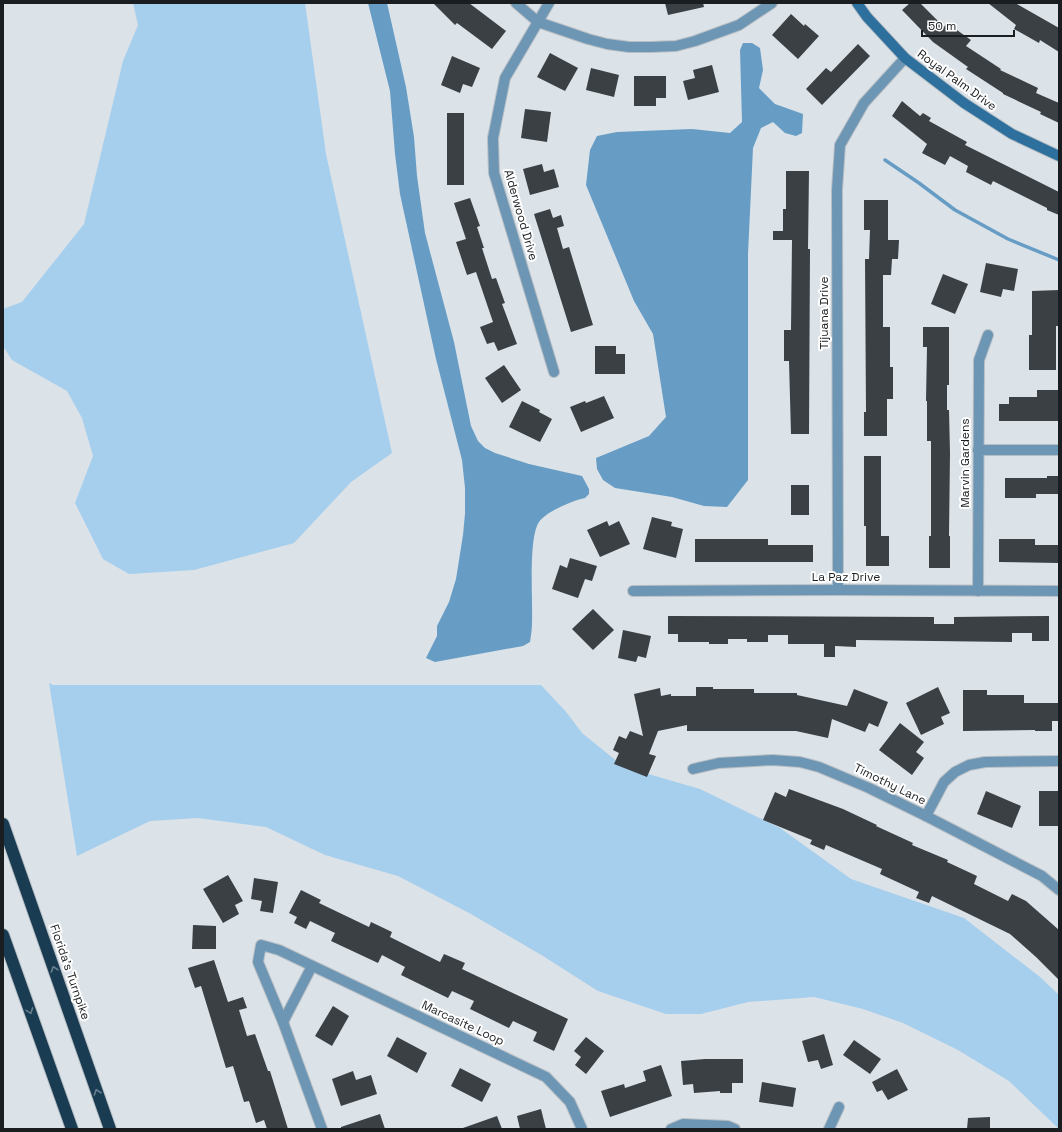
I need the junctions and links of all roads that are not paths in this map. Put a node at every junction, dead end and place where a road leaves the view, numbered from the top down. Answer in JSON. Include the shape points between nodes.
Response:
{"nodes":[{"id":1,"x":516,"y":3,"type":"edge"},
{"id":2,"x":549,"y":3,"type":"edge"},
{"id":3,"x":772,"y":3,"type":"edge"},
{"id":4,"x":857,"y":3,"type":"edge"},
{"id":5,"x":538,"y":22,"type":"junction"},
{"id":6,"x":905,"y":58,"type":"junction"},
{"id":7,"x":1059,"y":156,"type":"edge"},
{"id":8,"x":988,"y":336,"type":"dead end"},
{"id":9,"x":554,"y":372,"type":"dead end"},
{"id":10,"x":978,"y":450,"type":"junction"},
{"id":11,"x":1059,"y":450,"type":"edge"},
{"id":12,"x":838,"y":590,"type":"junction"},
{"id":13,"x":633,"y":591,"type":"dead end"},
{"id":14,"x":978,"y":591,"type":"junction"},
{"id":15,"x":1059,"y":591,"type":"edge"},
{"id":16,"x":1059,"y":761,"type":"edge"},
{"id":17,"x":693,"y":769,"type":"dead end"},
{"id":18,"x":926,"y":816,"type":"junction"},
{"id":19,"x":3,"y":824,"type":"edge"},
{"id":20,"x":1059,"y":890,"type":"edge"},
{"id":21,"x":3,"y":935,"type":"edge"},
{"id":22,"x":312,"y":966,"type":"junction"},
{"id":23,"x":283,"y":1022,"type":"junction"},
{"id":24,"x":839,"y":1107,"type":"dead end"},
{"id":25,"x":72,"y":1129,"type":"edge"},
{"id":26,"x":110,"y":1129,"type":"edge"},
{"id":27,"x":322,"y":1129,"type":"edge"},
{"id":28,"x":582,"y":1129,"type":"edge"},
{"id":29,"x":670,"y":1129,"type":"edge"},
{"id":30,"x":735,"y":1129,"type":"edge"},
{"id":31,"x":829,"y":1129,"type":"edge"}],
"edges":[{"from":1,"to":5,"type":"street"},
{"from":2,"to":5,"type":"street","name":"Alderwood Drive"},
{"from":3,"to":5,"type":"street","via":[[739,25],[676,46],[629,47],[607,44]]},
{"from":4,"to":6,"type":"street","name":"Royal Palm Drive"},
{"from":5,"to":9,"type":"street","name":"Alderwood Drive","via":[[505,78],[493,138],[494,172]]},
{"from":6,"to":7,"type":"street","name":"Royal Palm Drive","via":[[964,103],[1012,134]]},
{"from":6,"to":12,"type":"street","name":"Tijuana Drive","via":[[864,103],[840,145],[837,190]]},
{"from":8,"to":10,"type":"street","name":"Marvin Gardens","via":[[978,360]]},
{"from":10,"to":11,"type":"street"},
{"from":10,"to":14,"type":"street","name":"Marvin Gardens"},
{"from":12,"to":13,"type":"street","name":"La Paz Drive"},
{"from":12,"to":14,"type":"street","name":"La Paz Drive"},
{"from":14,"to":15,"type":"street","name":"La Paz Drive"},
{"from":16,"to":18,"type":"street","via":[[985,762],[969,765],[955,772],[944,782]]},
{"from":17,"to":18,"type":"street","name":"Timothy Lane","via":[[719,763],[773,760],[800,762],[840,775]]},
{"from":18,"to":20,"type":"street","name":"Timothy Lane","via":[[1042,876]]},
{"from":26,"to":19,"type":"highway","name":"Florida's Turnpike","one_way":true},
{"from":21,"to":25,"type":"highway","one_way":true},
{"from":22,"to":23,"type":"street"},
{"from":22,"to":23,"type":"street","name":"Marcasite Loop","via":[[279,950],[261,945],[258,962]]},
{"from":22,"to":28,"type":"street","name":"Marcasite Loop","via":[[546,1077],[570,1102]]},
{"from":23,"to":27,"type":"street","name":"Marcasite Loop"},
{"from":24,"to":31,"type":"street"},
{"from":29,"to":30,"type":"street","via":[[683,1124],[728,1126]]}]}
